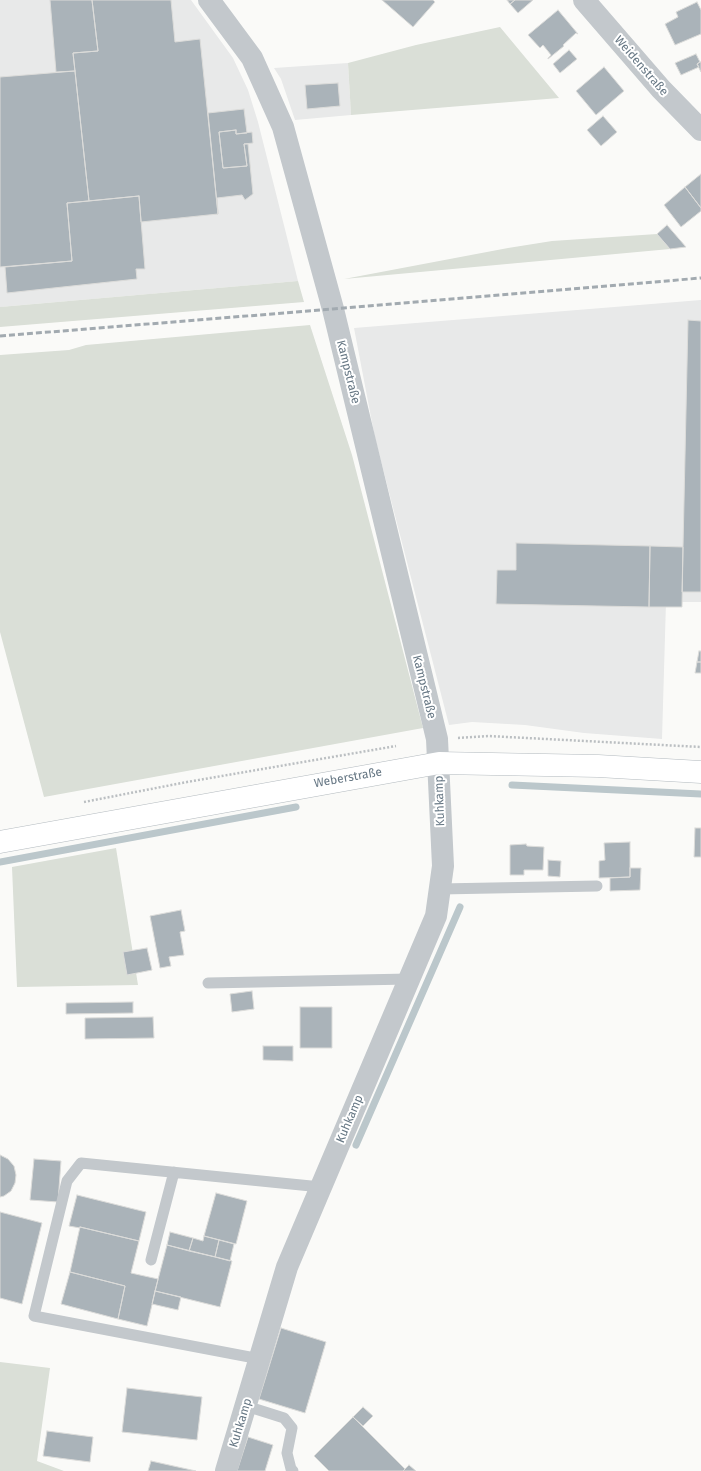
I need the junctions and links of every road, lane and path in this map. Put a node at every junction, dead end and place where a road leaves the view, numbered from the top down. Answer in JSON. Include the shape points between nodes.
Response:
{"nodes":[{"id":1,"x":210,"y":0,"type":"edge"},
{"id":2,"x":584,"y":0,"type":"edge"},
{"id":3,"x":701,"y":130,"type":"edge"},
{"id":4,"x":439,"y":763,"type":"junction"},
{"id":5,"x":701,"y":772,"type":"edge"},
{"id":6,"x":0,"y":842,"type":"edge"},
{"id":7,"x":597,"y":886,"type":"dead end"},
{"id":8,"x":440,"y":890,"type":"junction"},
{"id":9,"x":409,"y":979,"type":"junction"},
{"id":10,"x":208,"y":983,"type":"dead end"},
{"id":11,"x":174,"y":1172,"type":"junction"},
{"id":12,"x":321,"y":1187,"type":"junction"},
{"id":13,"x":151,"y":1260,"type":"dead end"},
{"id":14,"x":260,"y":1359,"type":"junction"},
{"id":15,"x":246,"y":1406,"type":"junction"},
{"id":16,"x":226,"y":1471,"type":"edge"},
{"id":17,"x":293,"y":1471,"type":"edge"}],
"edges":[{"from":1,"to":4,"type":"street","name":"Kampstraße","via":[[252,58],[283,127],[335,317],[437,739]]},
{"from":2,"to":3,"type":"street","name":"Weidenstraße","via":[[661,89]]},
{"from":4,"to":5,"type":"main road","name":"Weberstraße","via":[[598,766]]},
{"from":4,"to":6,"type":"main road","name":"Weberstraße"},
{"from":4,"to":8,"type":"street","name":"Kuhkamp","via":[[443,866]]},
{"from":7,"to":8,"type":"lane"},
{"from":8,"to":9,"type":"street","name":"Kuhkamp","via":[[436,916]]},
{"from":9,"to":10,"type":"lane"},
{"from":9,"to":12,"type":"street","name":"Kuhkamp"},
{"from":11,"to":12,"type":"lane"},
{"from":11,"to":13,"type":"lane"},
{"from":11,"to":14,"type":"lane","via":[[81,1163],[67,1181],[34,1316]]},
{"from":12,"to":14,"type":"street","name":"Kuhkamp","via":[[287,1268]]},
{"from":14,"to":15,"type":"street","name":"Kuhkamp"},
{"from":15,"to":16,"type":"street","name":"Kuhkamp"},
{"from":15,"to":17,"type":"lane","via":[[284,1418],[292,1428],[287,1453]]}]}
